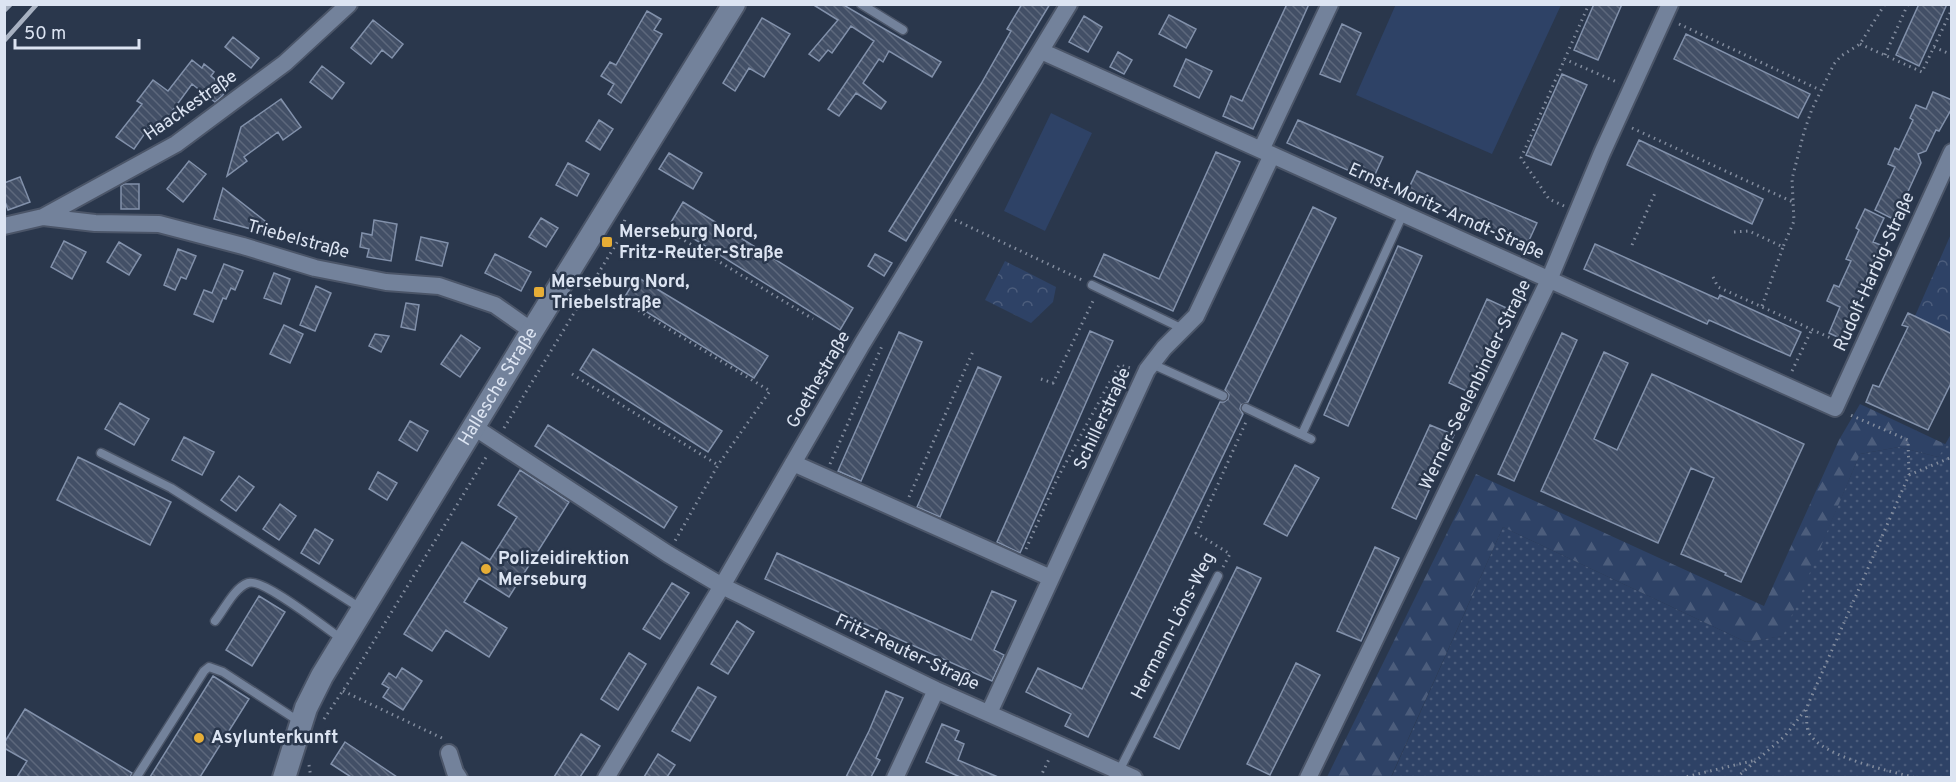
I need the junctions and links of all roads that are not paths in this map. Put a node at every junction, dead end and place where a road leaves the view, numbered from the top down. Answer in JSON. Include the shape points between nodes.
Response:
{"nodes":[{"id":1,"x":349,"y":4,"type":"edge"},
{"id":2,"x":734,"y":4,"type":"edge"},
{"id":3,"x":861,"y":4,"type":"edge"},
{"id":4,"x":1069,"y":4,"type":"edge"},
{"id":5,"x":1330,"y":4,"type":"edge"},
{"id":6,"x":1667,"y":11,"type":"edge"},
{"id":7,"x":903,"y":30,"type":"dead end"},
{"id":8,"x":1041,"y":51,"type":"junction"},
{"id":9,"x":1267,"y":152,"type":"junction"},
{"id":10,"x":1952,"y":152,"type":"edge"},
{"id":11,"x":1403,"y":214,"type":"junction"},
{"id":12,"x":43,"y":218,"type":"junction"},
{"id":13,"x":4,"y":226,"type":"edge"},
{"id":14,"x":1549,"y":279,"type":"junction"},
{"id":15,"x":1096,"y":286,"type":"road end"},
{"id":16,"x":1183,"y":329,"type":"junction"},
{"id":17,"x":532,"y":331,"type":"junction"},
{"id":18,"x":1149,"y":367,"type":"junction"},
{"id":19,"x":1223,"y":396,"type":"dead end"},
{"id":20,"x":1835,"y":408,"type":"joint"},
{"id":21,"x":1248,"y":410,"type":"road end"},
{"id":22,"x":474,"y":427,"type":"junction"},
{"id":23,"x":1302,"y":434,"type":"junction"},
{"id":24,"x":1311,"y":439,"type":"dead end"},
{"id":25,"x":101,"y":453,"type":"dead end"},
{"id":26,"x":793,"y":464,"type":"junction"},
{"id":27,"x":1218,"y":576,"type":"road end"},
{"id":28,"x":1051,"y":578,"type":"junction"},
{"id":29,"x":722,"y":585,"type":"junction"},
{"id":30,"x":362,"y":609,"type":"junction"},
{"id":31,"x":215,"y":621,"type":"dead end"},
{"id":32,"x":344,"y":640,"type":"junction"},
{"id":33,"x":936,"y":690,"type":"junction"},
{"id":34,"x":989,"y":713,"type":"junction"},
{"id":35,"x":301,"y":723,"type":"junction"},
{"id":36,"x":449,"y":753,"type":"road end"},
{"id":37,"x":1126,"y":774,"type":"edge"},
{"id":38,"x":136,"y":777,"type":"edge"},
{"id":39,"x":284,"y":777,"type":"edge"},
{"id":40,"x":459,"y":777,"type":"edge"},
{"id":41,"x":606,"y":777,"type":"edge"},
{"id":42,"x":895,"y":777,"type":"edge"},
{"id":43,"x":1308,"y":777,"type":"edge"}],
"edges":[{"from":1,"to":12,"type":"street","name":"Haackestraße","via":[[285,63],[176,144]]},
{"from":2,"to":17,"type":"main road","name":"Hallesche Straße"},
{"from":3,"to":7,"type":"lane"},
{"from":4,"to":8,"type":"street","name":"Goethestraße"},
{"from":5,"to":9,"type":"street","name":"Schillerstraße"},
{"from":6,"to":14,"type":"street","name":"Werner-Seelenbinder-Straße"},
{"from":8,"to":9,"type":"street","name":"Ernst-Moritz-Arndt-Straße"},
{"from":8,"to":26,"type":"street","name":"Goethestraße"},
{"from":9,"to":11,"type":"street","name":"Ernst-Moritz-Arndt-Straße"},
{"from":9,"to":16,"type":"street","name":"Schillerstraße","via":[[1196,316]]},
{"from":10,"to":20,"type":"street","name":"Rudolf-Harbig-Straße"},
{"from":11,"to":14,"type":"street","name":"Ernst-Moritz-Arndt-Straße"},
{"from":11,"to":23,"type":"lane"},
{"from":12,"to":13,"type":"street","name":"Haackestraße"},
{"from":12,"to":17,"type":"street","name":"Triebelstraße","via":[[159,224],[315,268],[386,282],[439,286],[495,305]]},
{"from":14,"to":20,"type":"street","name":"Ernst-Moritz-Arndt-Straße"},
{"from":14,"to":43,"type":"street","name":"Werner-Seelenbinder-Straße"},
{"from":15,"to":16,"type":"lane"},
{"from":16,"to":18,"type":"street","name":"Schillerstraße"},
{"from":17,"to":22,"type":"main road","name":"Hallesche Straße"},
{"from":18,"to":19,"type":"lane"},
{"from":18,"to":28,"type":"street","name":"Schillerstraße"},
{"from":21,"to":23,"type":"lane"},
{"from":22,"to":29,"type":"street","name":"Fritz-Reuter-Straße"},
{"from":22,"to":30,"type":"main road","name":"Hallesche Straße"},
{"from":23,"to":24,"type":"lane"},
{"from":25,"to":30,"type":"lane","via":[[171,488]]},
{"from":26,"to":28,"type":"street"},
{"from":26,"to":29,"type":"street","name":"Goethestraße"},
{"from":27,"to":37,"type":"lane","name":"Hermann-Löns-Weg"},
{"from":28,"to":34,"type":"street","name":"Schillerstraße"},
{"from":29,"to":33,"type":"street","name":"Fritz-Reuter-Straße"},
{"from":29,"to":41,"type":"street","name":"Goethestraße"},
{"from":30,"to":32,"type":"main road","name":"Hallesche Straße"},
{"from":31,"to":32,"type":"lane","via":[[237,592],[253,582]]},
{"from":32,"to":35,"type":"main road","name":"Hallesche Straße"},
{"from":33,"to":34,"type":"street","name":"Fritz-Reuter-Straße"},
{"from":33,"to":42,"type":"street"},
{"from":34,"to":37,"type":"street","name":"Fritz-Reuter-Straße"},
{"from":35,"to":38,"type":"lane","via":[[223,672],[209,667]]},
{"from":35,"to":39,"type":"main road","name":"Hallesche Straße"},
{"from":36,"to":40,"type":"street"}]}
